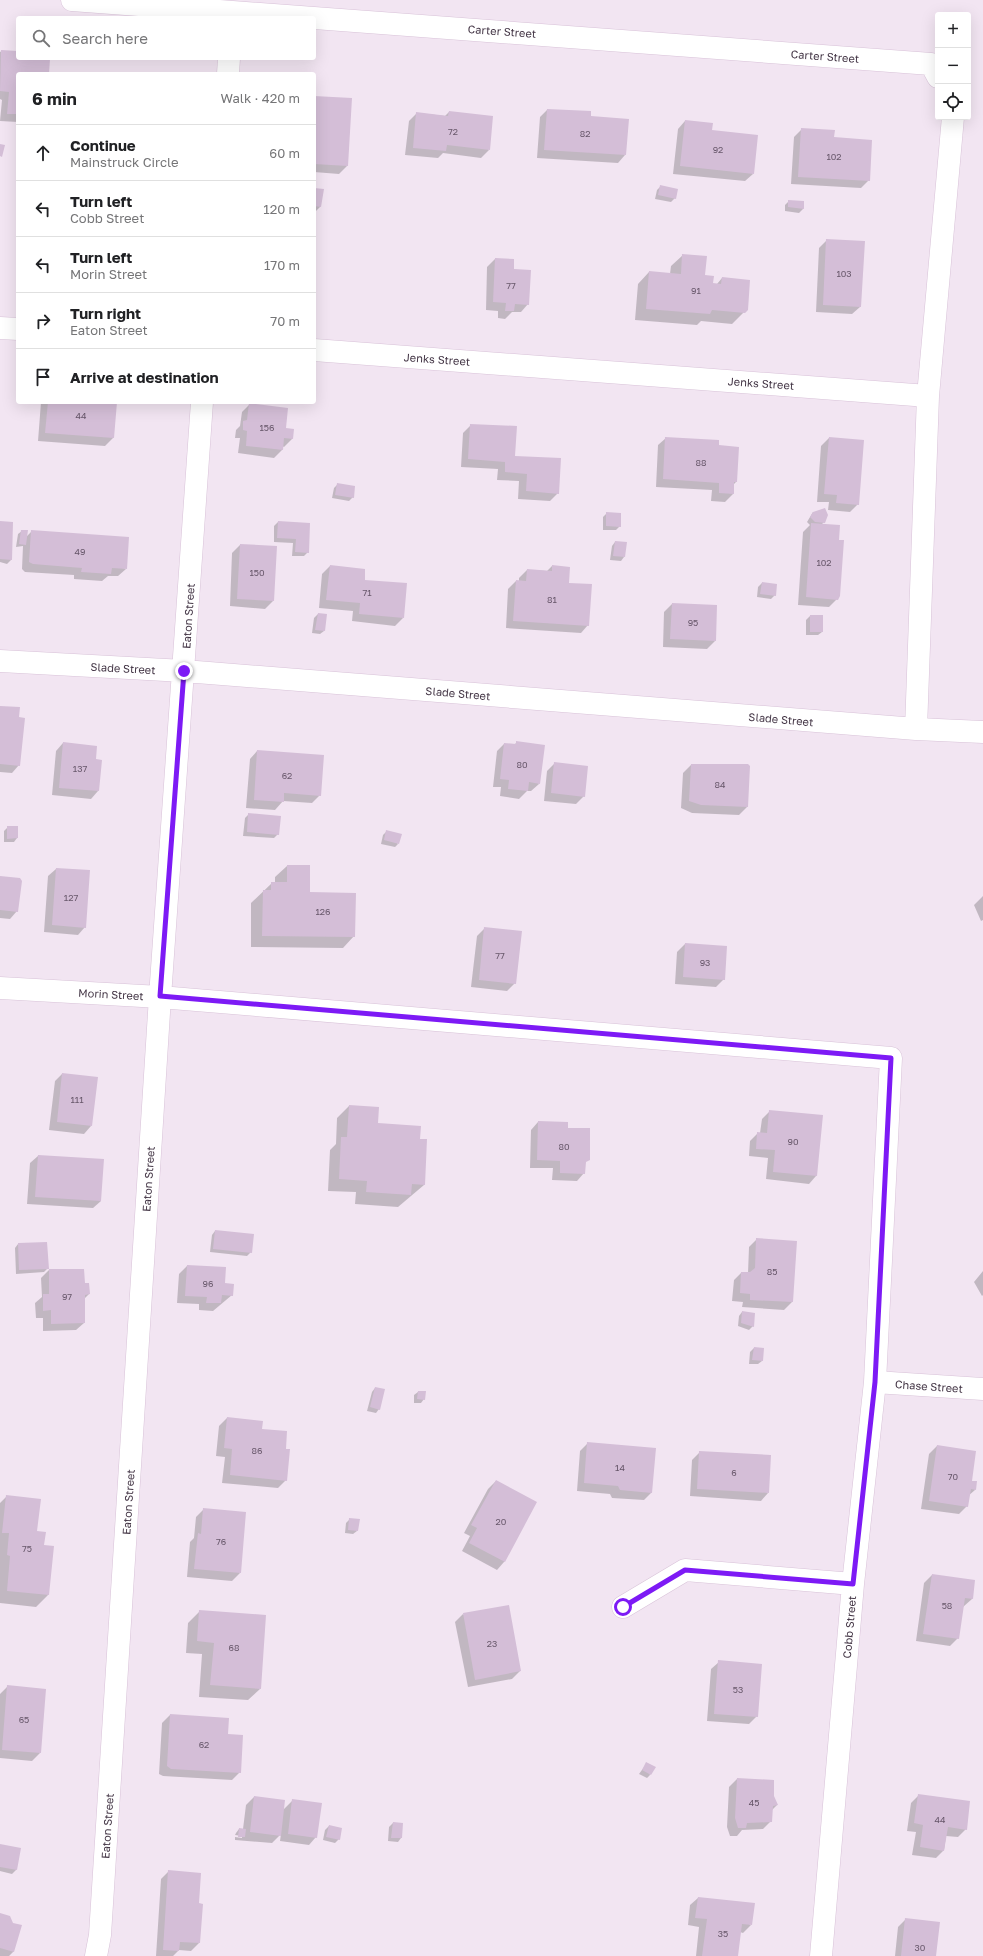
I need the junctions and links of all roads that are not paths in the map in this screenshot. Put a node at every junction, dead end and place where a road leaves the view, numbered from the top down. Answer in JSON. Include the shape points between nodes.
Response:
{"nodes":[{"id":1,"x":72,"y":0,"type":"edge"},
{"id":2,"x":233,"y":10,"type":"edge"},
{"id":3,"x":303,"y":16,"type":"edge"},
{"id":4,"x":316,"y":17,"type":"edge"},
{"id":5,"x":229,"y":60,"type":"edge"},
{"id":6,"x":935,"y":70,"type":"edge"},
{"id":7,"x":228,"y":72,"type":"edge"},
{"id":8,"x":953,"y":120,"type":"edge"},
{"id":9,"x":0,"y":328,"type":"edge"},
{"id":10,"x":16,"y":329,"type":"edge"},
{"id":11,"x":316,"y":350,"type":"edge"},
{"id":12,"x":928,"y":396,"type":"junction"},
{"id":13,"x":202,"y":404,"type":"edge"},
{"id":14,"x":0,"y":661,"type":"edge"},
{"id":15,"x":184,"y":671,"type":"junction"},
{"id":16,"x":916,"y":730,"type":"junction"},
{"id":17,"x":983,"y":732,"type":"edge"},
{"id":18,"x":0,"y":988,"type":"edge"},
{"id":19,"x":160,"y":996,"type":"junction"},
{"id":20,"x":891,"y":1058,"type":"joint"},
{"id":21,"x":875,"y":1382,"type":"junction"},
{"id":22,"x":983,"y":1389,"type":"edge"},
{"id":23,"x":853,"y":1584,"type":"junction"},
{"id":24,"x":623,"y":1607,"type":"dead end"},
{"id":25,"x":96,"y":1956,"type":"edge"},
{"id":26,"x":821,"y":1956,"type":"edge"}],
"edges":[{"from":1,"to":2,"type":"street","name":"Carter Street"},
{"from":2,"to":3,"type":"street","name":"Carter Street"},
{"from":4,"to":6,"type":"street","name":"Carter Street"},
{"from":5,"to":7,"type":"street"},
{"from":8,"to":12,"type":"street"},
{"from":9,"to":10,"type":"street"},
{"from":11,"to":12,"type":"street","name":"Jenks Street"},
{"from":12,"to":16,"type":"street"},
{"from":13,"to":15,"type":"street","name":"Eaton Street"},
{"from":14,"to":15,"type":"street","name":"Slade Street"},
{"from":15,"to":16,"type":"street","name":"Slade Street"},
{"from":15,"to":19,"type":"street","name":"Eaton Street"},
{"from":16,"to":17,"type":"street","name":"Slade Street"},
{"from":18,"to":19,"type":"street","name":"Morin Street"},
{"from":19,"to":20,"type":"street","name":"Morin Street"},
{"from":19,"to":25,"type":"street","name":"Eaton Street","via":[[100,1927]]},
{"from":20,"to":21,"type":"street","name":"Cobb Street"},
{"from":21,"to":22,"type":"street","name":"Chase Street"},
{"from":21,"to":23,"type":"street","name":"Cobb Street"},
{"from":23,"to":24,"type":"street","via":[[685,1570]]},
{"from":23,"to":26,"type":"street","name":"Cobb Street"}]}
